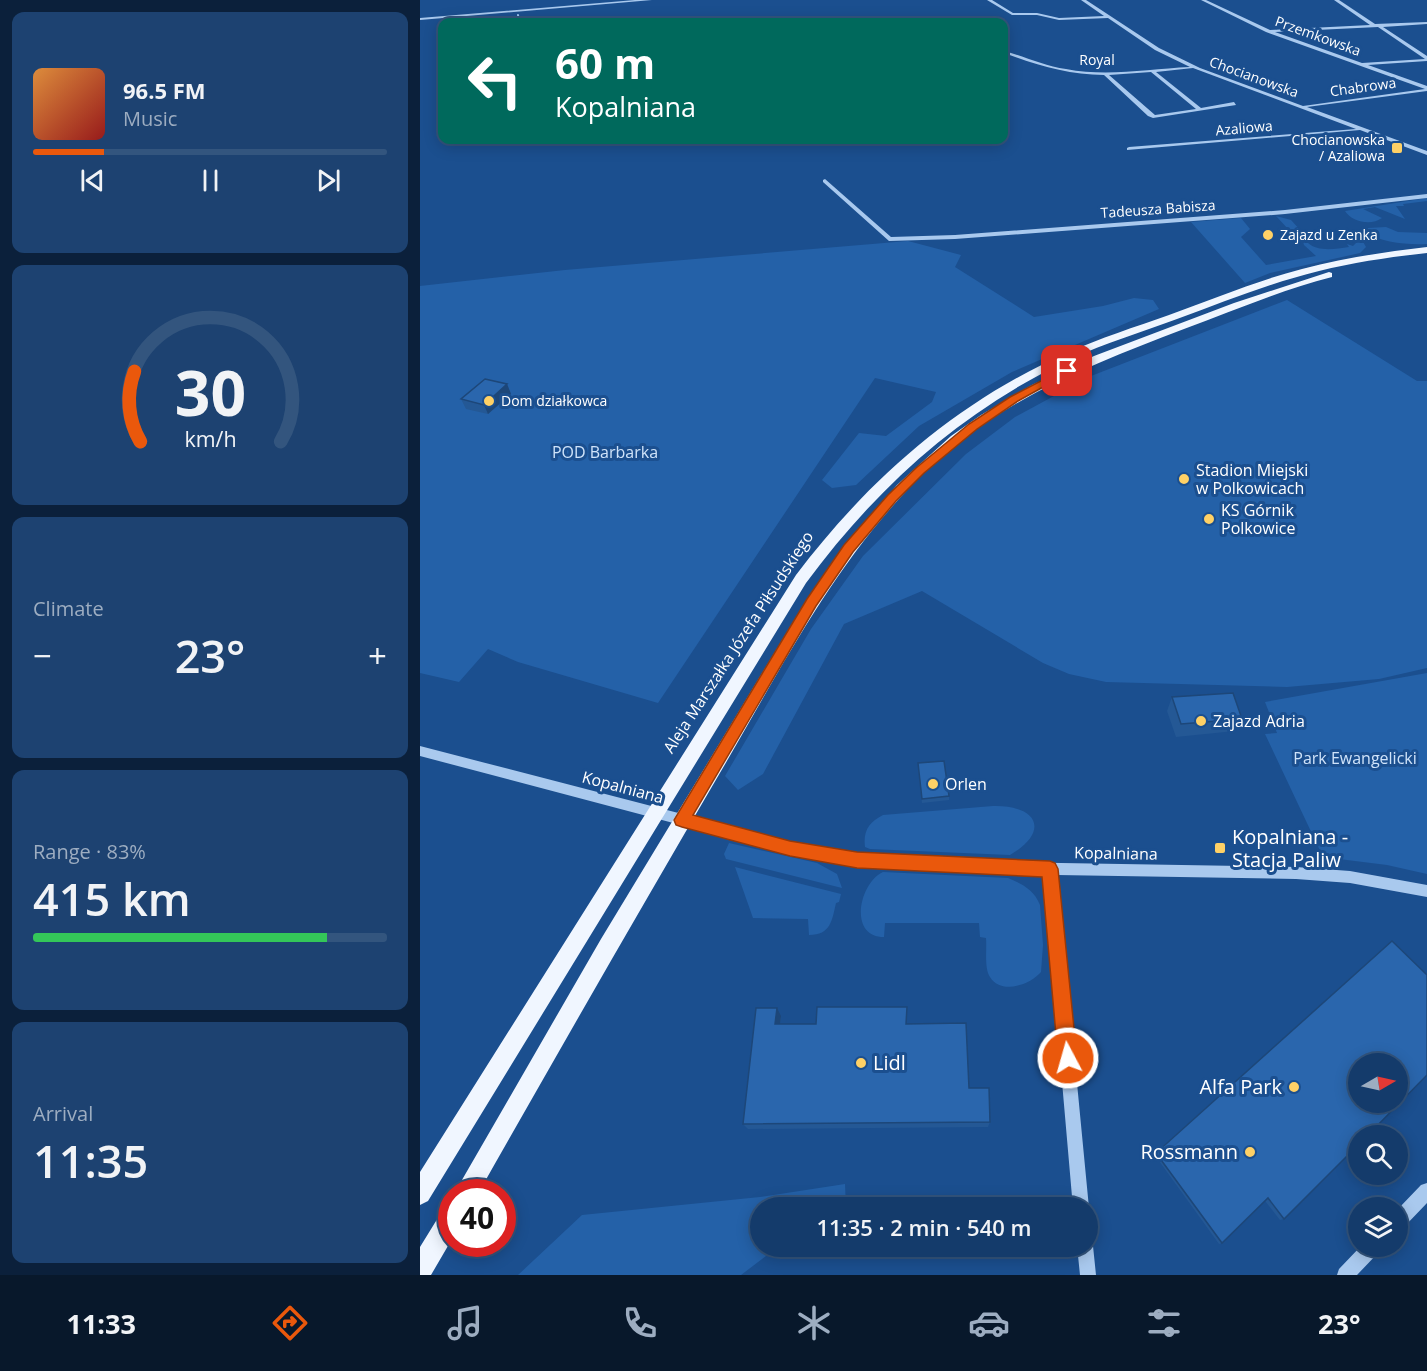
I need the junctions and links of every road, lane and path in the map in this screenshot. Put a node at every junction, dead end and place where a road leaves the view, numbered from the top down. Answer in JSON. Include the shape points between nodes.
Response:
{"nodes":[{"id":1,"x":650,"y":0,"type":"edge"},
{"id":2,"x":989,"y":0,"type":"edge"},
{"id":3,"x":1083,"y":0,"type":"edge"},
{"id":4,"x":1203,"y":0,"type":"edge"},
{"id":5,"x":1336,"y":0,"type":"edge"},
{"id":6,"x":1109,"y":17,"type":"junction"},
{"id":7,"x":420,"y":19,"type":"edge"},
{"id":8,"x":1426,"y":24,"type":"edge"},
{"id":9,"x":1375,"y":25,"type":"junction"},
{"id":10,"x":1268,"y":31,"type":"junction"},
{"id":11,"x":1008,"y":53,"type":"edge"},
{"id":12,"x":1427,"y":59,"type":"edge"},
{"id":13,"x":1359,"y":64,"type":"junction"},
{"id":14,"x":1194,"y":67,"type":"junction"},
{"id":15,"x":1151,"y":70,"type":"junction"},
{"id":16,"x":1104,"y":73,"type":"junction"},
{"id":17,"x":1427,"y":89,"type":"edge"},
{"id":18,"x":1234,"y":104,"type":"dead end"},
{"id":19,"x":1301,"y":107,"type":"junction"},
{"id":20,"x":1202,"y":110,"type":"junction"},
{"id":21,"x":1361,"y":129,"type":"junction"},
{"id":22,"x":1129,"y":149,"type":"dead end"},
{"id":23,"x":1427,"y":153,"type":"edge"},
{"id":24,"x":825,"y":181,"type":"dead end"},
{"id":25,"x":1427,"y":196,"type":"edge"},
{"id":26,"x":1427,"y":250,"type":"edge"},
{"id":27,"x":1427,"y":259,"type":"edge"},
{"id":28,"x":420,"y":751,"type":"edge"},
{"id":29,"x":655,"y":813,"type":"junction"},
{"id":30,"x":682,"y":820,"type":"junction"},
{"id":31,"x":1050,"y":869,"type":"junction"},
{"id":32,"x":1427,"y":891,"type":"edge"},
{"id":33,"x":474,"y":1179,"type":"edge"},
{"id":34,"x":1427,"y":1191,"type":"edge"},
{"id":35,"x":420,"y":1193,"type":"edge"},
{"id":36,"x":1080,"y":1197,"type":"edge"},
{"id":37,"x":1408,"y":1211,"type":"edge"},
{"id":38,"x":438,"y":1240,"type":"edge"},
{"id":39,"x":1086,"y":1257,"type":"edge"},
{"id":40,"x":1362,"y":1257,"type":"edge"},
{"id":41,"x":420,"y":1270,"type":"edge"},
{"id":42,"x":1088,"y":1275,"type":"edge"},
{"id":43,"x":1345,"y":1275,"type":"edge"}],
"edges":[{"from":1,"to":7,"type":"street"},
{"from":2,"to":6,"type":"street","via":[[1012,14],[1059,19]]},
{"from":3,"to":6,"type":"street","name":"Chocianowska"},
{"from":4,"to":10,"type":"street","name":"Przemkowska"},
{"from":5,"to":9,"type":"street"},
{"from":6,"to":14,"type":"street","name":"Chocianowska","via":[[1157,49]]},
{"from":8,"to":9,"type":"street"},
{"from":9,"to":10,"type":"street"},
{"from":9,"to":12,"type":"street"},
{"from":10,"to":13,"type":"street","name":"Przemkowska"},
{"from":11,"to":16,"type":"street","name":"Royal","via":[[1060,70]]},
{"from":12,"to":13,"type":"street"},
{"from":13,"to":17,"type":"street","name":"Przemkowska"},
{"from":14,"to":15,"type":"street","name":"Royal"},
{"from":14,"to":19,"type":"street","name":"Chocianowska"},
{"from":15,"to":16,"type":"street","name":"Royal"},
{"from":15,"to":20,"type":"street"},
{"from":16,"to":20,"type":"street","via":[[1150,115]]},
{"from":17,"to":19,"type":"street","name":"Chabrowa"},
{"from":18,"to":20,"type":"street"},
{"from":19,"to":21,"type":"street","name":"Chocianowska"},
{"from":21,"to":22,"type":"street","name":"Azaliowa"},
{"from":21,"to":23,"type":"street","name":"Chocianowska"},
{"from":24,"to":25,"type":"street","name":"Tadeusza Babisza","via":[[889,239],[1295,212]]},
{"from":26,"to":29,"type":"main road","name":"Aleja Marszałka Józefa Piłsudskiego","via":[[1328,265],[1215,301],[1056,362],[997,392],[949,425],[870,493],[825,544]]},
{"from":27,"to":30,"type":"main road","via":[[1340,273],[1275,291],[1067,371],[1014,399],[973,427],[913,477],[849,548]]},
{"from":28,"to":29,"type":"street","name":"Kopalniana"},
{"from":29,"to":30,"type":"street","name":"Kopalniana"},
{"from":29,"to":35,"type":"main road","name":"Aleja Marszałka Józefa Piłsudskiego"},
{"from":30,"to":31,"type":"street","name":"Kopalniana","via":[[790,848],[857,860]]},
{"from":30,"to":33,"type":"main road"},
{"from":31,"to":32,"type":"street","name":"Kopalniana","via":[[1296,873],[1350,877]]},
{"from":31,"to":36,"type":"street"},
{"from":34,"to":37,"type":"street"},
{"from":38,"to":41,"type":"main road"},
{"from":39,"to":42,"type":"street"},
{"from":40,"to":43,"type":"street"}]}
